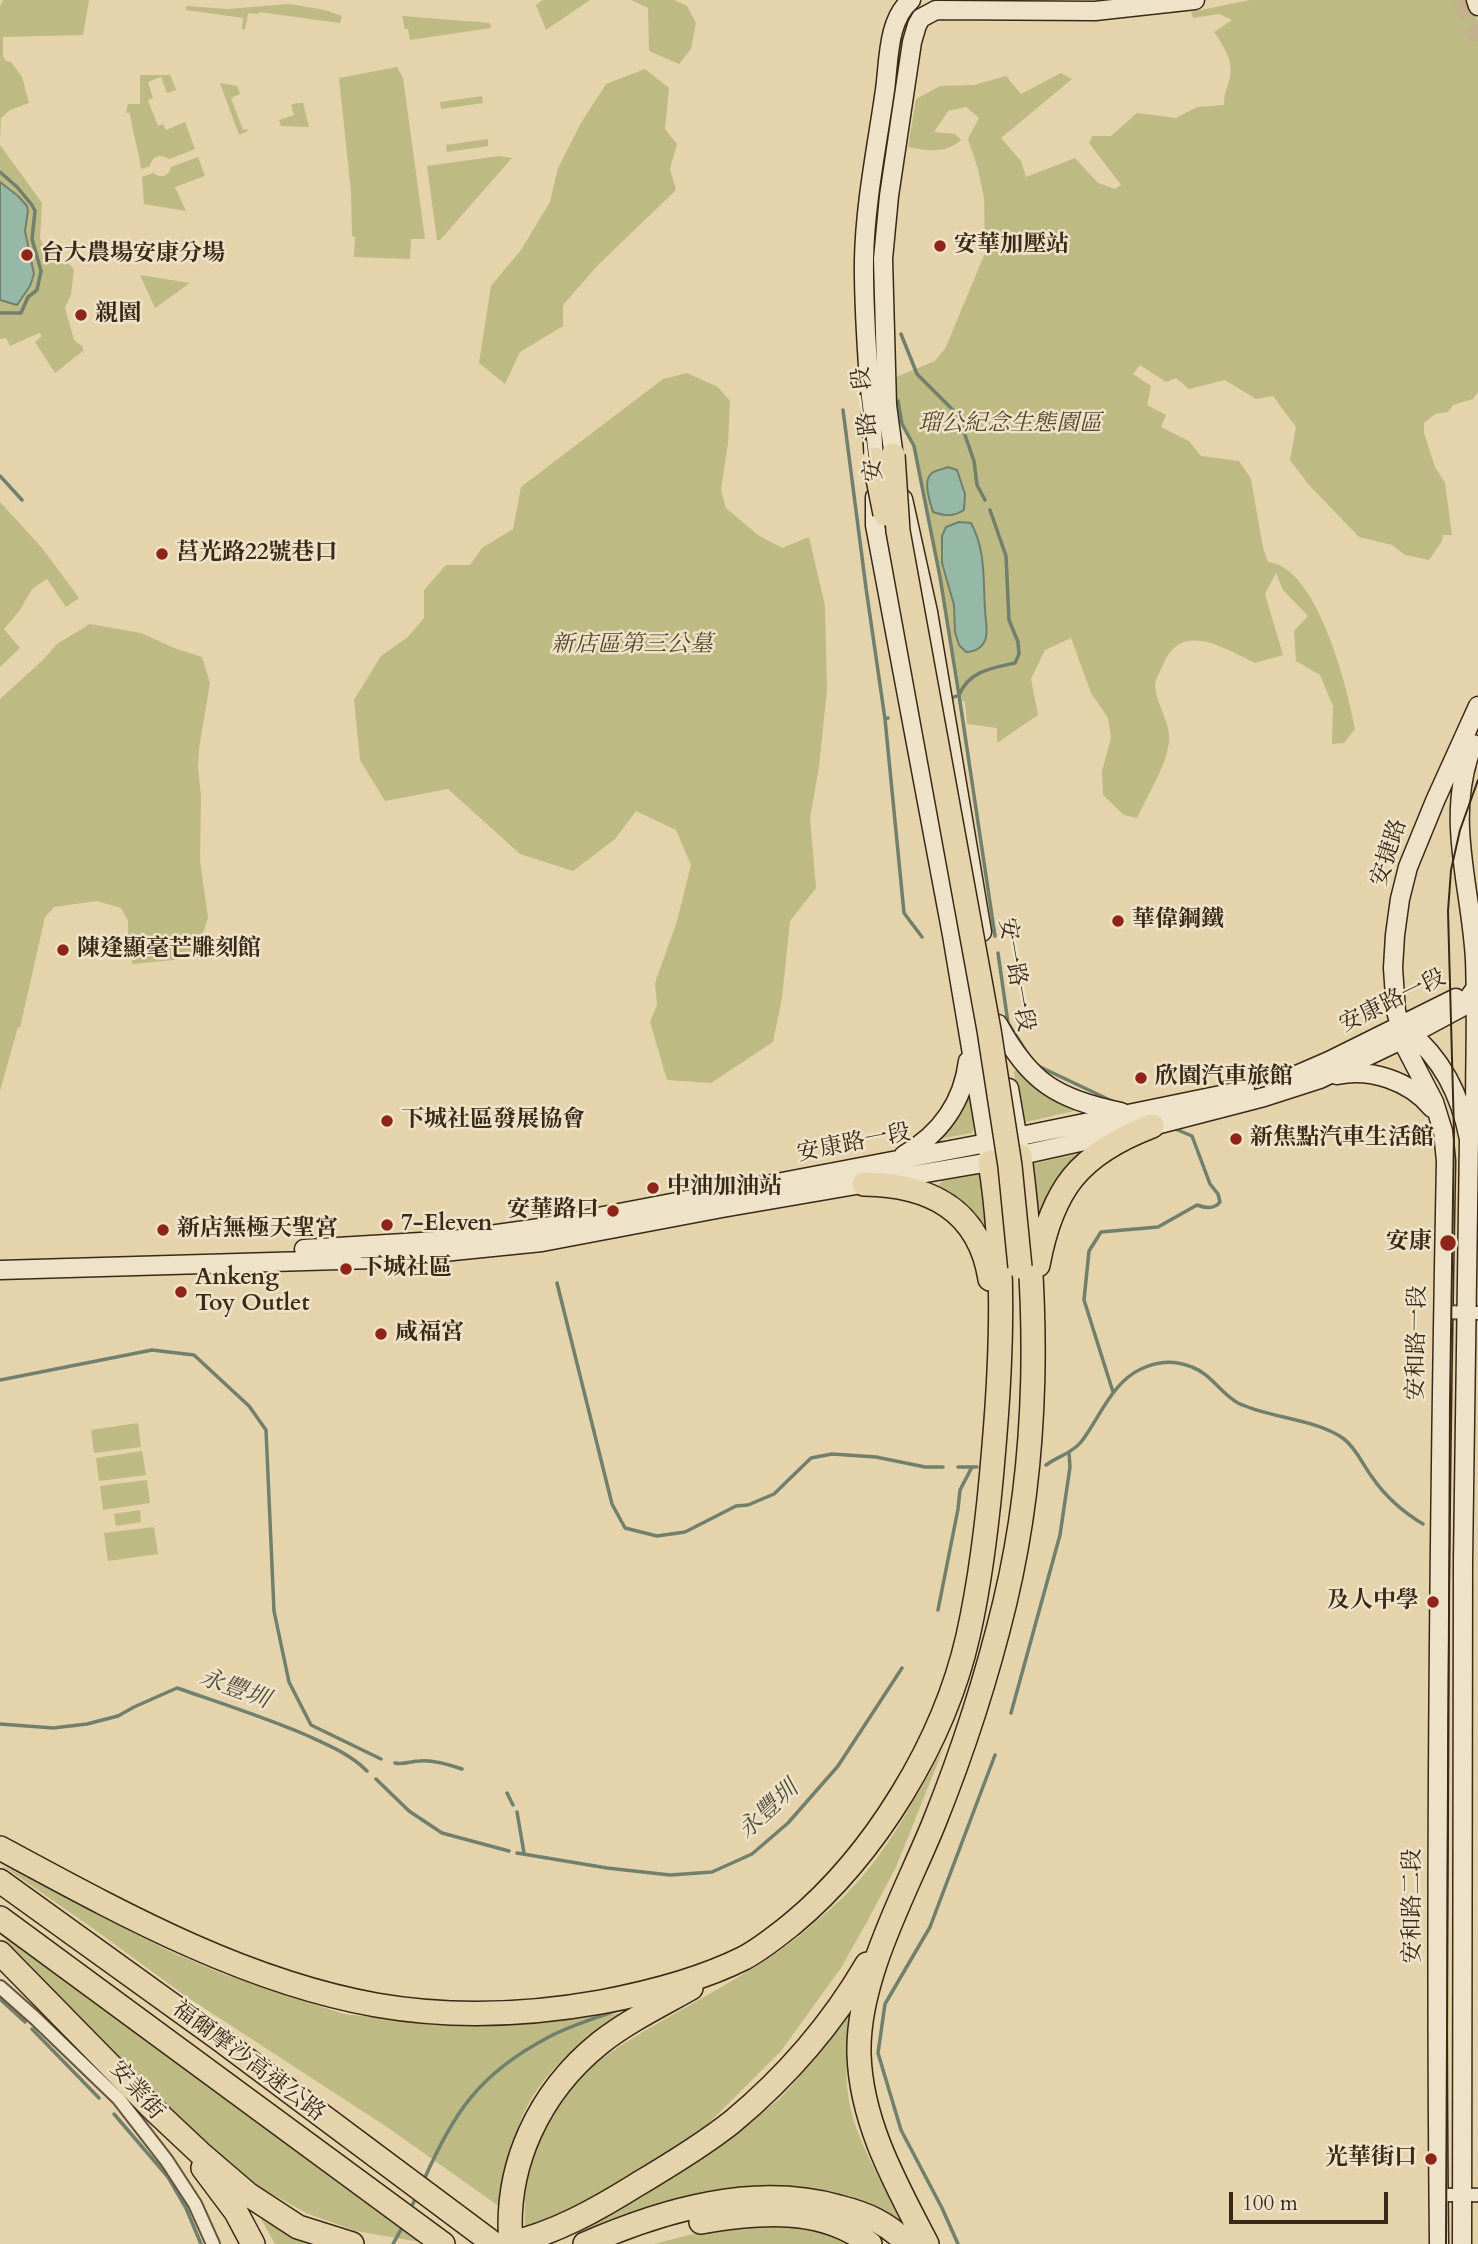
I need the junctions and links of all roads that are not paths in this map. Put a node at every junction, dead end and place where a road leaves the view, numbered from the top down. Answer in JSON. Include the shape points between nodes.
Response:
{"nodes":[{"id":1,"x":911,"y":0,"type":"edge"},
{"id":2,"x":1195,"y":0,"type":"edge"},
{"id":3,"x":1476,"y":0,"type":"edge"},
{"id":4,"x":1478,"y":6,"type":"edge"},
{"id":5,"x":883,"y":457,"type":"junction"},
{"id":6,"x":1478,"y":706,"type":"edge"},
{"id":7,"x":1474,"y":732,"type":"edge"},
{"id":8,"x":953,"y":944,"type":"junction"},
{"id":9,"x":985,"y":948,"type":"junction"},
{"id":10,"x":1477,"y":988,"type":"edge"},
{"id":11,"x":998,"y":1024,"type":"junction"},
{"id":12,"x":1405,"y":1032,"type":"junction"},
{"id":13,"x":970,"y":1045,"type":"junction"},
{"id":14,"x":1320,"y":1079,"type":"junction"},
{"id":15,"x":1131,"y":1114,"type":"junction"},
{"id":16,"x":1439,"y":1118,"type":"junction"},
{"id":17,"x":1152,"y":1126,"type":"junction"},
{"id":18,"x":1469,"y":1139,"type":"junction"},
{"id":19,"x":1019,"y":1147,"type":"junction"},
{"id":20,"x":988,"y":1153,"type":"junction"},
{"id":21,"x":895,"y":1161,"type":"junction"},
{"id":22,"x":864,"y":1184,"type":"junction"},
{"id":23,"x":0,"y":1260,"type":"edge"},
{"id":24,"x":1015,"y":1268,"type":"junction"},
{"id":25,"x":0,"y":1270,"type":"edge"},
{"id":26,"x":1033,"y":1303,"type":"junction"},
{"id":27,"x":1443,"y":1312,"type":"junction"},
{"id":28,"x":1472,"y":1312,"type":"edge"},
{"id":29,"x":999,"y":1352,"type":"junction"},
{"id":30,"x":1440,"y":1569,"type":"joint"},
{"id":31,"x":967,"y":1640,"type":"junction"},
{"id":32,"x":993,"y":1649,"type":"junction"},
{"id":33,"x":0,"y":1848,"type":"edge"},
{"id":34,"x":0,"y":1881,"type":"edge"},
{"id":35,"x":1438,"y":1910,"type":"junction"},
{"id":36,"x":1463,"y":1911,"type":"junction"},
{"id":37,"x":0,"y":1918,"type":"edge"},
{"id":38,"x":891,"y":1924,"type":"junction"},
{"id":39,"x":0,"y":1953,"type":"edge"},
{"id":40,"x":746,"y":1957,"type":"junction"},
{"id":41,"x":0,"y":1987,"type":"edge"},
{"id":42,"x":151,"y":2107,"type":"junction"},
{"id":43,"x":1439,"y":2195,"type":"junction"},
{"id":44,"x":1470,"y":2195,"type":"edge"},
{"id":45,"x":620,"y":2237,"type":"edge"},
{"id":46,"x":213,"y":2244,"type":"edge"},
{"id":47,"x":253,"y":2244,"type":"edge"},
{"id":48,"x":352,"y":2244,"type":"edge"},
{"id":49,"x":443,"y":2244,"type":"edge"},
{"id":50,"x":494,"y":2244,"type":"edge"},
{"id":51,"x":509,"y":2244,"type":"edge"},
{"id":52,"x":585,"y":2244,"type":"edge"},
{"id":53,"x":870,"y":2244,"type":"edge"},
{"id":54,"x":908,"y":2244,"type":"edge"},
{"id":55,"x":927,"y":2244,"type":"edge"},
{"id":56,"x":1439,"y":2244,"type":"edge"},
{"id":57,"x":1462,"y":2244,"type":"edge"}],
"edges":[{"from":1,"to":5,"type":"main road","name":"安一路一段","via":[[899,13],[892,39],[864,257],[866,365]]},
{"from":2,"to":5,"type":"main road","name":"安一路一段","via":[[1095,11],[936,10],[917,25],[883,259],[887,405]]},
{"from":3,"to":4,"type":"main road"},
{"from":5,"to":8,"type":"main road","name":"安一路一段","bridge":true,"via":[[876,526]]},
{"from":5,"to":9,"type":"main road","name":"安一路一段","bridge":true,"via":[[928,612]]},
{"from":5,"to":24,"type":"highway","bridge":true},
{"from":6,"to":7,"type":"main road","name":"安捷路"},
{"from":7,"to":10,"type":"main road","name":"安捷路","via":[[1459,829]]},
{"from":7,"to":12,"type":"main road","name":"安捷路","via":[[1421,834],[1400,900],[1393,968],[1395,1007]]},
{"from":8,"to":9,"type":"main road"},
{"from":8,"to":13,"type":"main road","name":"安一路一段"},
{"from":9,"to":11,"type":"main road","name":"安一路一段"},
{"from":10,"to":12,"type":"main road","name":"安康路一段","via":[[1462,1007]]},
{"from":10,"to":18,"type":"main road","name":"安和路一段","via":[[1475,1115]]},
{"from":11,"to":15,"type":"main road","via":[[1018,1058],[1045,1084],[1078,1101]]},
{"from":11,"to":19,"type":"main road","name":"安一路一段"},
{"from":12,"to":14,"type":"main road","name":"安康路一段"},
{"from":12,"to":15,"type":"main road","name":"安康路一段","via":[[1286,1079]]},
{"from":12,"to":16,"type":"main road","name":"安和路一段","via":[[1411,1060]]},
{"from":12,"to":18,"type":"main road","name":"安和路一段","via":[[1434,1055],[1451,1082]]},
{"from":13,"to":20,"type":"main road","name":"安一路一段"},
{"from":13,"to":21,"type":"main road","via":[[964,1083],[948,1116],[919,1147]]},
{"from":14,"to":16,"type":"main road","via":[[1343,1074],[1391,1079],[1413,1090]]},
{"from":14,"to":17,"type":"main road","name":"安康路一段"},
{"from":15,"to":19,"type":"main road","name":"安康路一段"},
{"from":16,"to":27,"type":"main road","name":"安和路一段","via":[[1446,1161]]},
{"from":17,"to":19,"type":"main road","name":"安康路一段"},
{"from":17,"to":26,"type":"highway","via":[[1107,1146],[1068,1182],[1047,1226]]},
{"from":18,"to":28,"type":"main road","name":"安和路一段"},
{"from":19,"to":20,"type":"main road","name":"安康路一段"},
{"from":19,"to":26,"type":"highway"},
{"from":20,"to":21,"type":"main road","name":"安康路一段"},
{"from":20,"to":22,"type":"main road","name":"安康路一段"},
{"from":20,"to":29,"type":"highway","via":[[998,1252]]},
{"from":21,"to":23,"type":"main road","name":"安康路一段","via":[[454,1240]]},
{"from":22,"to":25,"type":"main road","name":"安康路一段","via":[[542,1242],[436,1254]]},
{"from":22,"to":29,"type":"highway","via":[[918,1191],[948,1205],[967,1223],[984,1252]]},
{"from":24,"to":31,"type":"highway","via":[[1000,1495],[982,1611]]},
{"from":24,"to":32,"type":"highway","via":[[1023,1325],[1021,1393]]},
{"from":26,"to":32,"type":"highway","via":[[1030,1435],[1016,1547]]},
{"from":27,"to":28,"type":"street"},
{"from":27,"to":30,"type":"main road","name":"安和路一段"},
{"from":28,"to":36,"type":"main road","name":"安和路一段","via":[[1462,1576]]},
{"from":29,"to":31,"type":"highway","via":[[991,1479]]},
{"from":30,"to":35,"type":"main road","name":"安和路二段"},
{"from":31,"to":40,"type":"highway","via":[[934,1732],[891,1810],[835,1883],[807,1911]]},
{"from":32,"to":38,"type":"highway","via":[[952,1780]]},
{"from":33,"to":40,"type":"highway","via":[[203,1950],[305,1989],[379,2005],[446,2012],[578,2006],[673,1984]]},
{"from":34,"to":50,"type":"highway","name":"福爾摩沙高速公路"},
{"from":35,"to":36,"type":"main road"},
{"from":35,"to":43,"type":"main road","name":"安和路二段"},
{"from":36,"to":44,"type":"main road"},
{"from":37,"to":49,"type":"highway","name":"福爾摩沙高速公路"},
{"from":38,"to":51,"type":"highway","via":[[849,1995],[818,2036],[731,2122],[610,2202]]},
{"from":38,"to":55,"type":"highway","via":[[870,1983],[859,2054],[875,2138]]},
{"from":39,"to":42,"type":"highway"},
{"from":40,"to":51,"type":"highway","via":[[636,2019],[602,2042],[560,2082],[523,2146],[512,2187]]},
{"from":41,"to":46,"type":"street","name":"安業街","via":[[118,2099],[167,2161],[195,2204]]},
{"from":42,"to":47,"type":"highway","via":[[215,2184]]},
{"from":42,"to":48,"type":"highway","via":[[249,2195],[298,2227]]},
{"from":43,"to":44,"type":"street"},
{"from":43,"to":56,"type":"main road","name":"安和路二段"},
{"from":44,"to":57,"type":"main road"},
{"from":45,"to":52,"type":"highway"},
{"from":45,"to":53,"type":"highway","via":[[724,2218],[803,2216],[849,2229]]},
{"from":45,"to":54,"type":"highway","via":[[669,2213],[741,2199],[783,2197],[876,2218]]}]}
